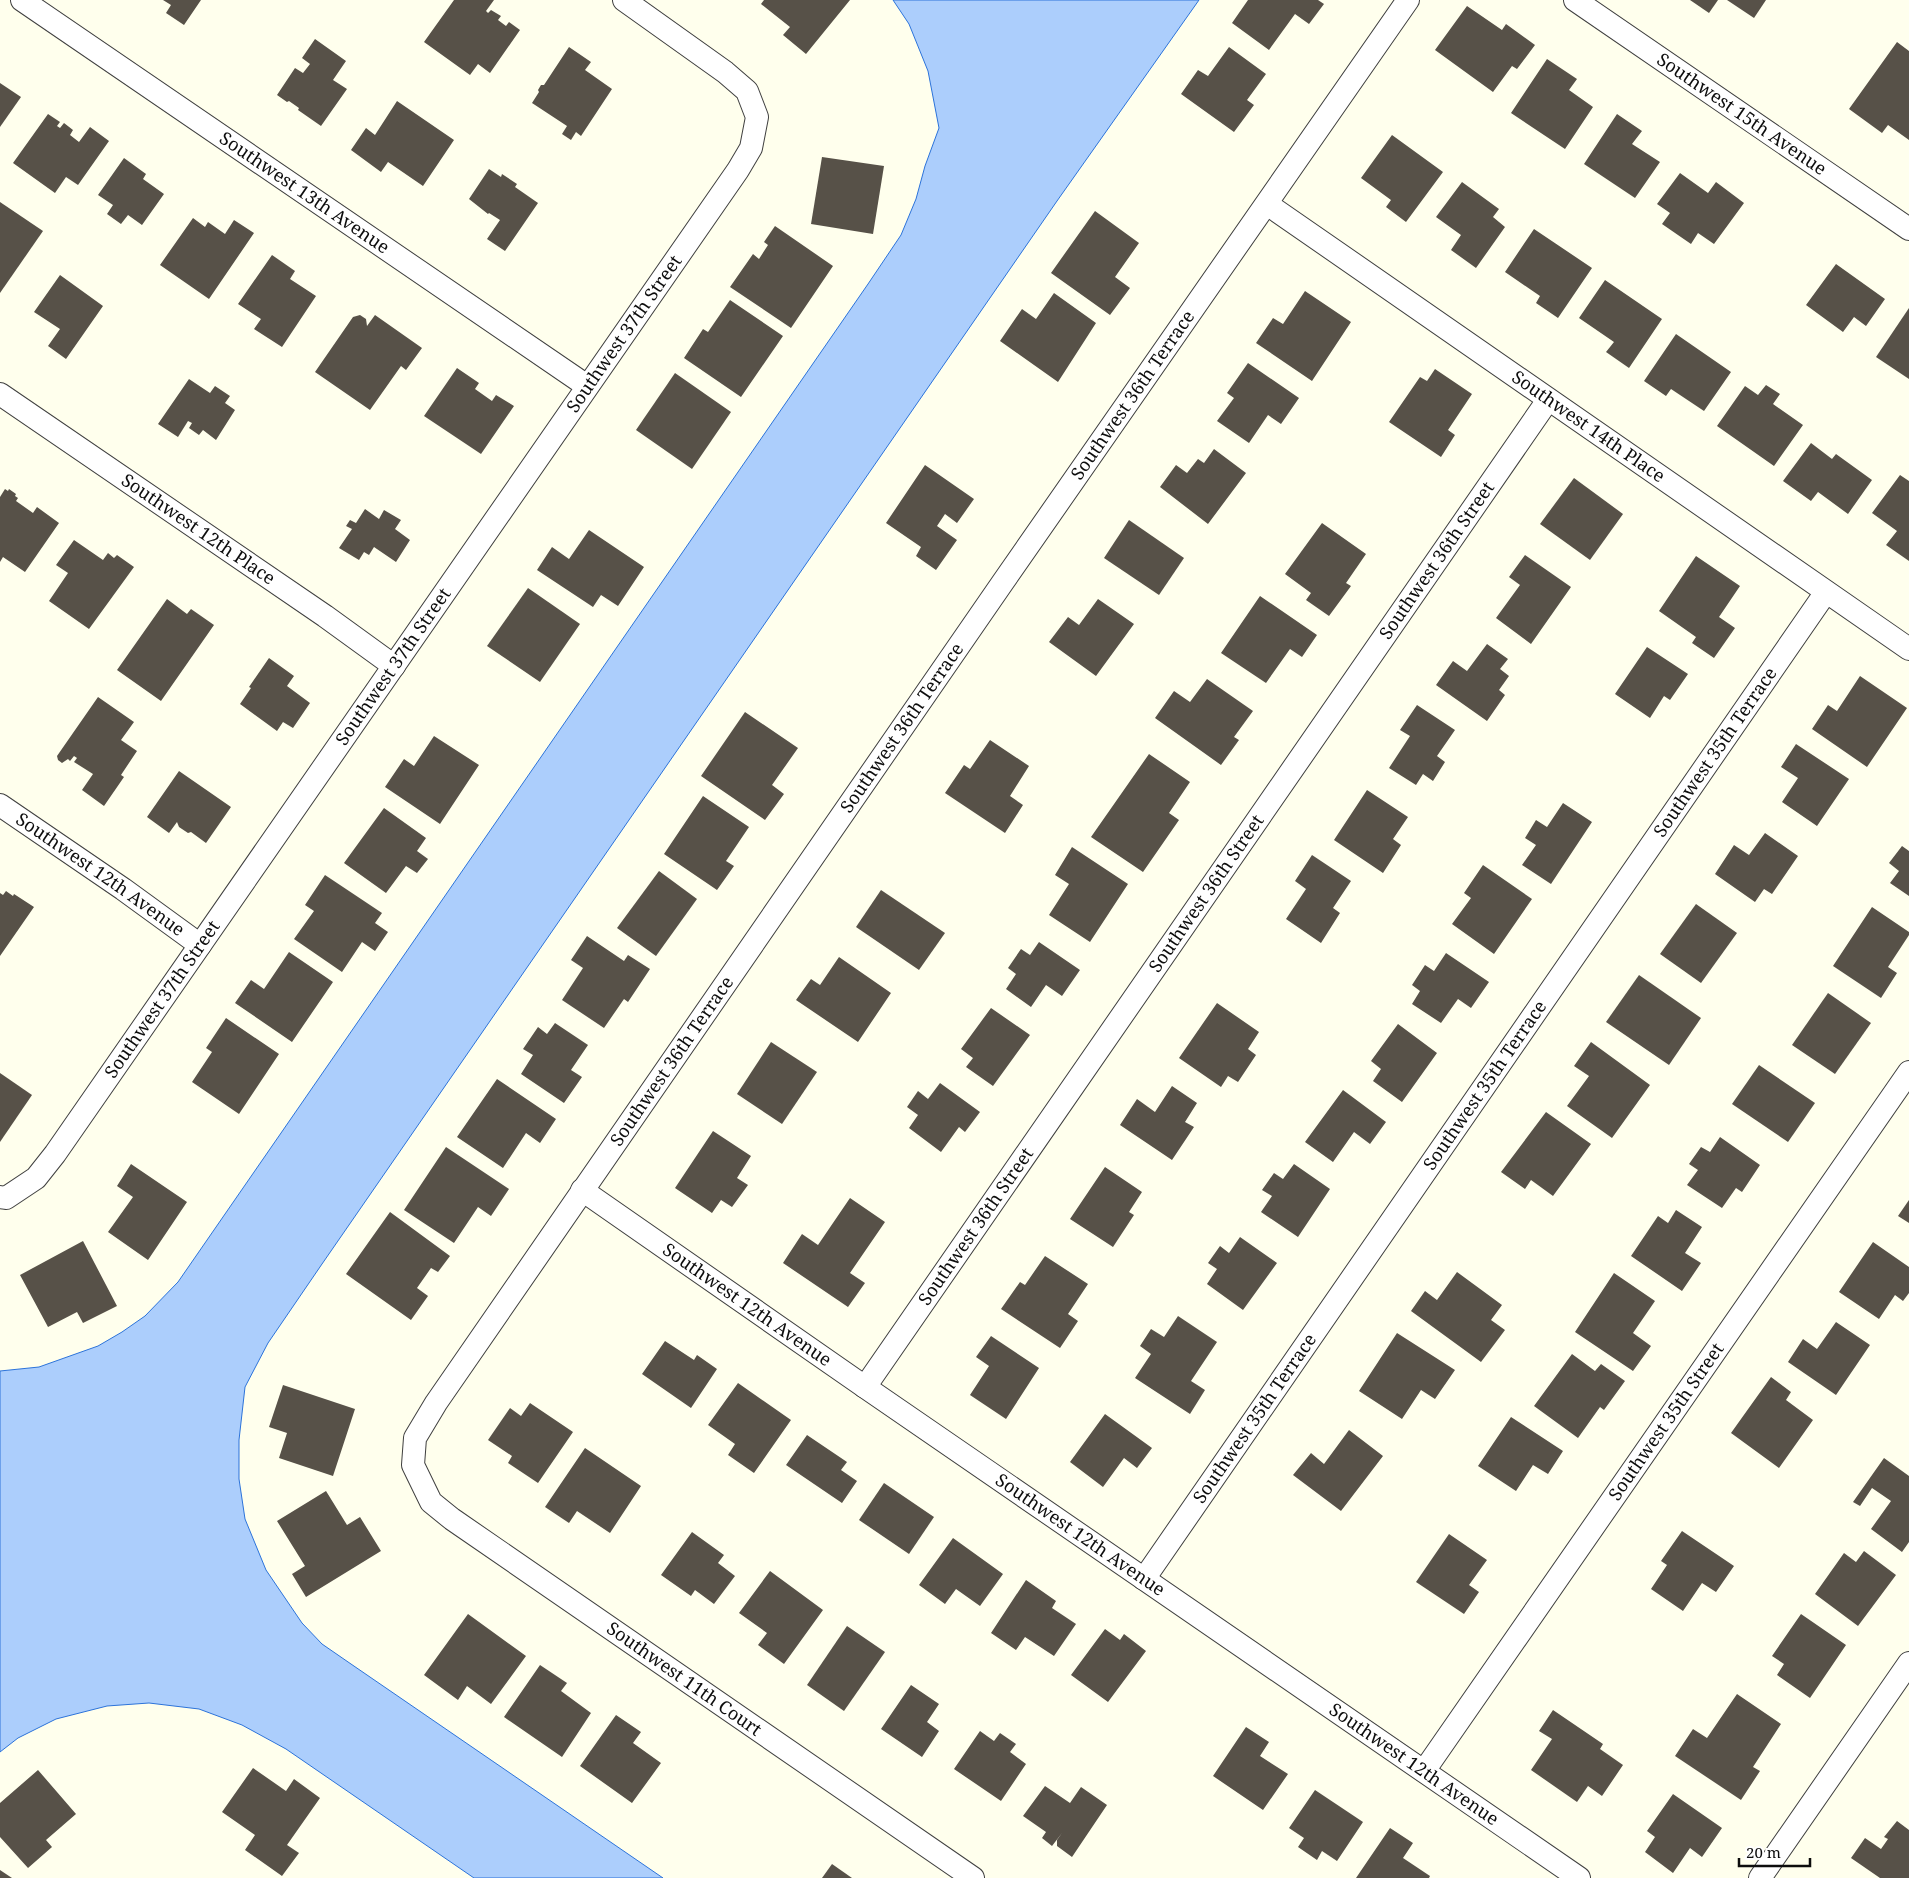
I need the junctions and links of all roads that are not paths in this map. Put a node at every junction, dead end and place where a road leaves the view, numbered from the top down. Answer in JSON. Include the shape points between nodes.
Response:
{"nodes":[{"id":1,"x":22,"y":0,"type":"edge"},
{"id":2,"x":624,"y":0,"type":"edge"},
{"id":3,"x":1408,"y":0,"type":"edge"},
{"id":4,"x":1575,"y":0,"type":"edge"},
{"id":5,"x":1267,"y":204,"type":"junction"},
{"id":6,"x":1909,"y":229,"type":"edge"},
{"id":7,"x":588,"y":386,"type":"junction"},
{"id":8,"x":0,"y":394,"type":"edge"},
{"id":9,"x":1548,"y":400,"type":"junction"},
{"id":10,"x":1826,"y":592,"type":"junction"},
{"id":11,"x":1909,"y":650,"type":"edge"},
{"id":12,"x":394,"y":666,"type":"junction"},
{"id":13,"x":0,"y":805,"type":"edge"},
{"id":14,"x":200,"y":945,"type":"junction"},
{"id":15,"x":1909,"y":1072,"type":"edge"},
{"id":16,"x":582,"y":1190,"type":"junction"},
{"id":17,"x":3,"y":1197,"type":"edge"},
{"id":18,"x":865,"y":1387,"type":"junction"},
{"id":19,"x":413,"y":1465,"type":"joint"},
{"id":20,"x":1144,"y":1579,"type":"junction"},
{"id":21,"x":1909,"y":1663,"type":"edge"},
{"id":22,"x":1424,"y":1771,"type":"junction"},
{"id":23,"x":972,"y":1878,"type":"edge"},
{"id":24,"x":1579,"y":1878,"type":"edge"},
{"id":25,"x":1760,"y":1878,"type":"edge"}],
"edges":[{"from":1,"to":7,"type":"street","name":"Southwest 13th Avenue"},
{"from":2,"to":7,"type":"street","name":"Southwest 37th Street","via":[[747,91],[757,117],[751,148],[738,170]]},
{"from":3,"to":5,"type":"street","name":"Southwest 36th Terrace"},
{"from":4,"to":6,"type":"street","name":"Southwest 15th Avenue"},
{"from":5,"to":9,"type":"street","name":"Southwest 14th Place"},
{"from":5,"to":16,"type":"street","name":"Southwest 36th Terrace"},
{"from":7,"to":12,"type":"street","name":"Southwest 37th Street"},
{"from":8,"to":12,"type":"street","name":"Southwest 12th Place"},
{"from":9,"to":10,"type":"street","name":"Southwest 14th Place"},
{"from":9,"to":18,"type":"street","name":"Southwest 36th Street"},
{"from":10,"to":11,"type":"street","name":"Southwest 14th Place"},
{"from":10,"to":20,"type":"street","name":"Southwest 35th Terrace"},
{"from":12,"to":14,"type":"street","name":"Southwest 37th Street"},
{"from":13,"to":14,"type":"street","name":"Southwest 12th Avenue"},
{"from":14,"to":17,"type":"street","name":"Southwest 37th Street","via":[[36,1178]]},
{"from":15,"to":22,"type":"street","name":"Southwest 35th Street"},
{"from":16,"to":18,"type":"street","name":"Southwest 12th Avenue"},
{"from":16,"to":19,"type":"street","name":"Southwest 36th Terrace","via":[[432,1410],[415,1438]]},
{"from":18,"to":20,"type":"street","name":"Southwest 12th Avenue"},
{"from":19,"to":23,"type":"street","name":"Southwest 11th Court","via":[[431,1502],[452,1519]]},
{"from":20,"to":22,"type":"street","name":"Southwest 12th Avenue"},
{"from":21,"to":25,"type":"street"},
{"from":22,"to":24,"type":"street","name":"Southwest 12th Avenue"}]}
